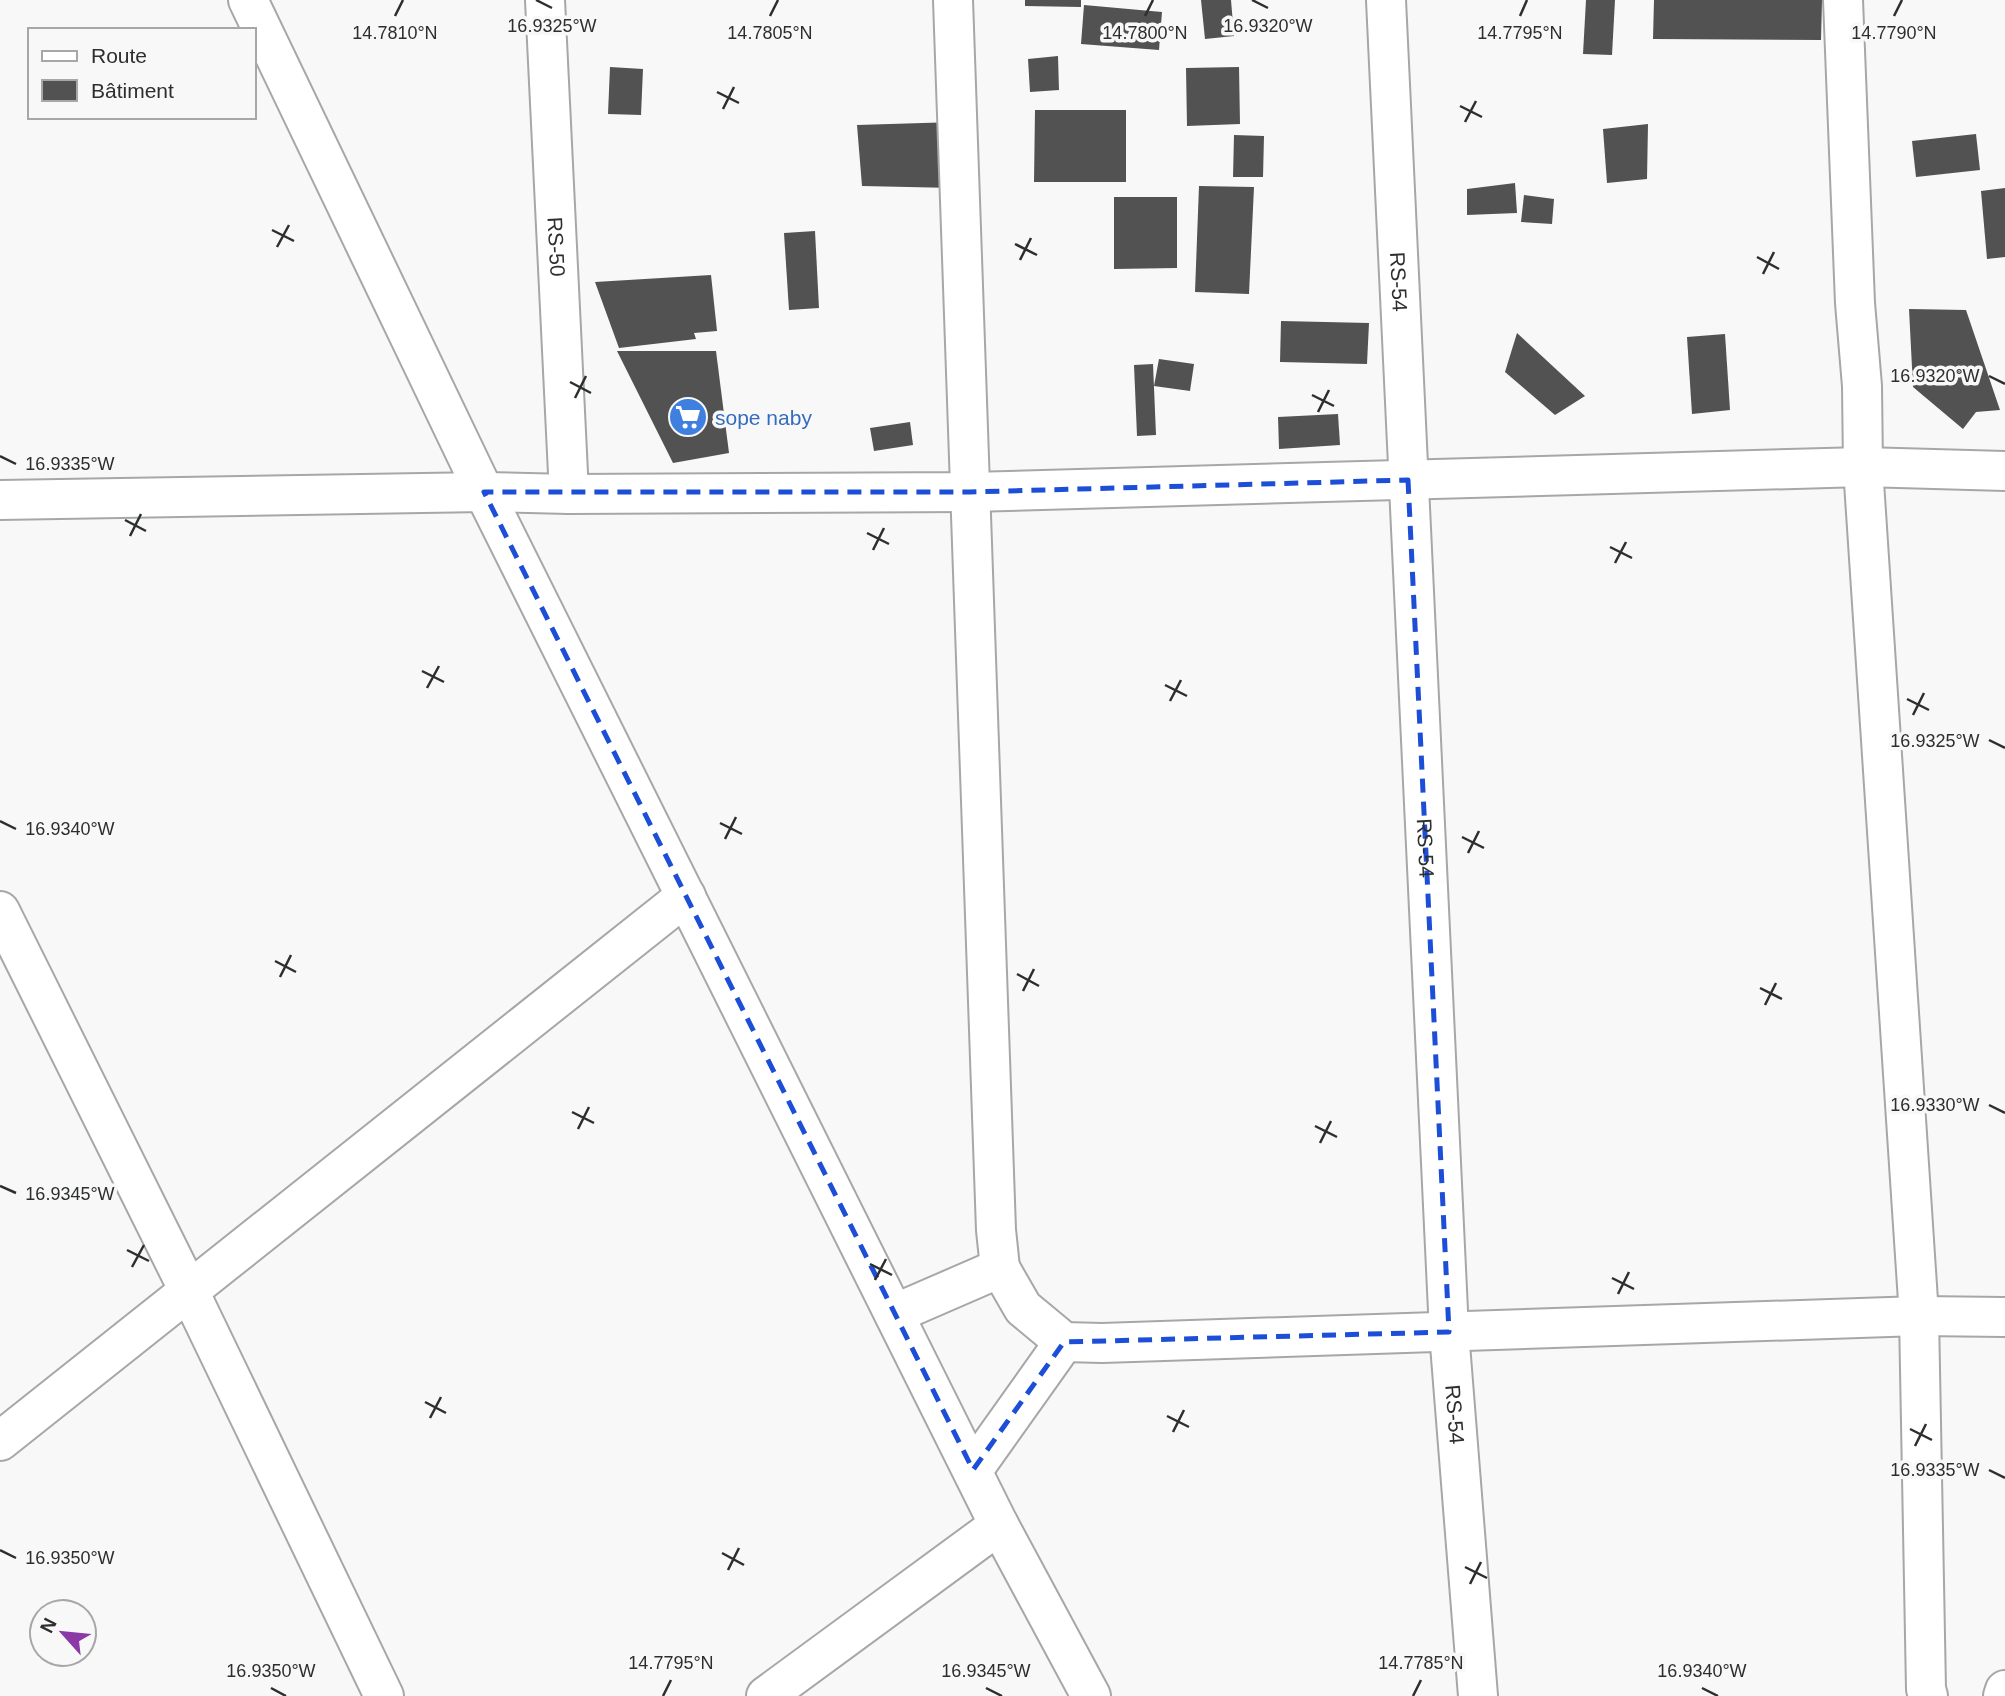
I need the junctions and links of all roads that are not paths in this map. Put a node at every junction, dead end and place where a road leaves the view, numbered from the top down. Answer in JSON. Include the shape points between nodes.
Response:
{"nodes":[{"id":1,"x":248,"y":0,"type":"edge"},
{"id":2,"x":545,"y":0,"type":"edge"},
{"id":3,"x":953,"y":0,"type":"edge"},
{"id":4,"x":1386,"y":0,"type":"edge"},
{"id":5,"x":1843,"y":0,"type":"edge"},
{"id":6,"x":1863,"y":467,"type":"junction"},
{"id":7,"x":2005,"y":471,"type":"edge"},
{"id":8,"x":1408,"y":480,"type":"junction"},
{"id":9,"x":484,"y":492,"type":"junction"},
{"id":10,"x":970,"y":492,"type":"junction"},
{"id":11,"x":569,"y":494,"type":"junction"},
{"id":12,"x":0,"y":500,"type":"edge"},
{"id":13,"x":686,"y":896,"type":"junction"},
{"id":14,"x":0,"y":911,"type":"edge"},
{"id":15,"x":1000,"y":1268,"type":"junction"},
{"id":16,"x":189,"y":1291,"type":"junction"},
{"id":17,"x":894,"y":1314,"type":"junction"},
{"id":18,"x":1919,"y":1316,"type":"junction"},
{"id":19,"x":2005,"y":1317,"type":"edge"},
{"id":20,"x":1449,"y":1332,"type":"junction"},
{"id":21,"x":1064,"y":1342,"type":"junction"},
{"id":22,"x":0,"y":1441,"type":"edge"},
{"id":23,"x":972,"y":1470,"type":"junction"},
{"id":24,"x":999,"y":1525,"type":"junction"},
{"id":25,"x":2005,"y":1690,"type":"edge"},
{"id":26,"x":384,"y":1696,"type":"edge"},
{"id":27,"x":766,"y":1696,"type":"edge"},
{"id":28,"x":1091,"y":1696,"type":"edge"},
{"id":29,"x":1478,"y":1696,"type":"edge"},
{"id":30,"x":1928,"y":1696,"type":"edge"},
{"id":31,"x":2003,"y":1696,"type":"edge"}],
"edges":[{"from":1,"to":9,"type":"street"},
{"from":2,"to":11,"type":"street","name":"RS-50"},
{"from":3,"to":10,"type":"street"},
{"from":4,"to":8,"type":"street","name":"RS-54"},
{"from":5,"to":6,"type":"street"},
{"from":6,"to":7,"type":"street"},
{"from":6,"to":8,"type":"street"},
{"from":6,"to":18,"type":"street"},
{"from":8,"to":10,"type":"street"},
{"from":8,"to":20,"type":"street","name":"RS-54"},
{"from":9,"to":11,"type":"street"},
{"from":9,"to":12,"type":"street"},
{"from":9,"to":13,"type":"street"},
{"from":10,"to":11,"type":"street"},
{"from":10,"to":15,"type":"street"},
{"from":13,"to":16,"type":"street"},
{"from":13,"to":17,"type":"street"},
{"from":14,"to":16,"type":"street"},
{"from":15,"to":17,"type":"street"},
{"from":15,"to":21,"type":"street","via":[[1023,1308]]},
{"from":16,"to":22,"type":"street"},
{"from":16,"to":26,"type":"street"},
{"from":17,"to":23,"type":"street"},
{"from":18,"to":19,"type":"street"},
{"from":18,"to":20,"type":"street"},
{"from":18,"to":30,"type":"street"},
{"from":20,"to":21,"type":"street"},
{"from":20,"to":29,"type":"street","name":"RS-54"},
{"from":21,"to":23,"type":"street"},
{"from":23,"to":24,"type":"street"},
{"from":24,"to":27,"type":"street"},
{"from":24,"to":28,"type":"street"},
{"from":25,"to":31,"type":"street"}]}
